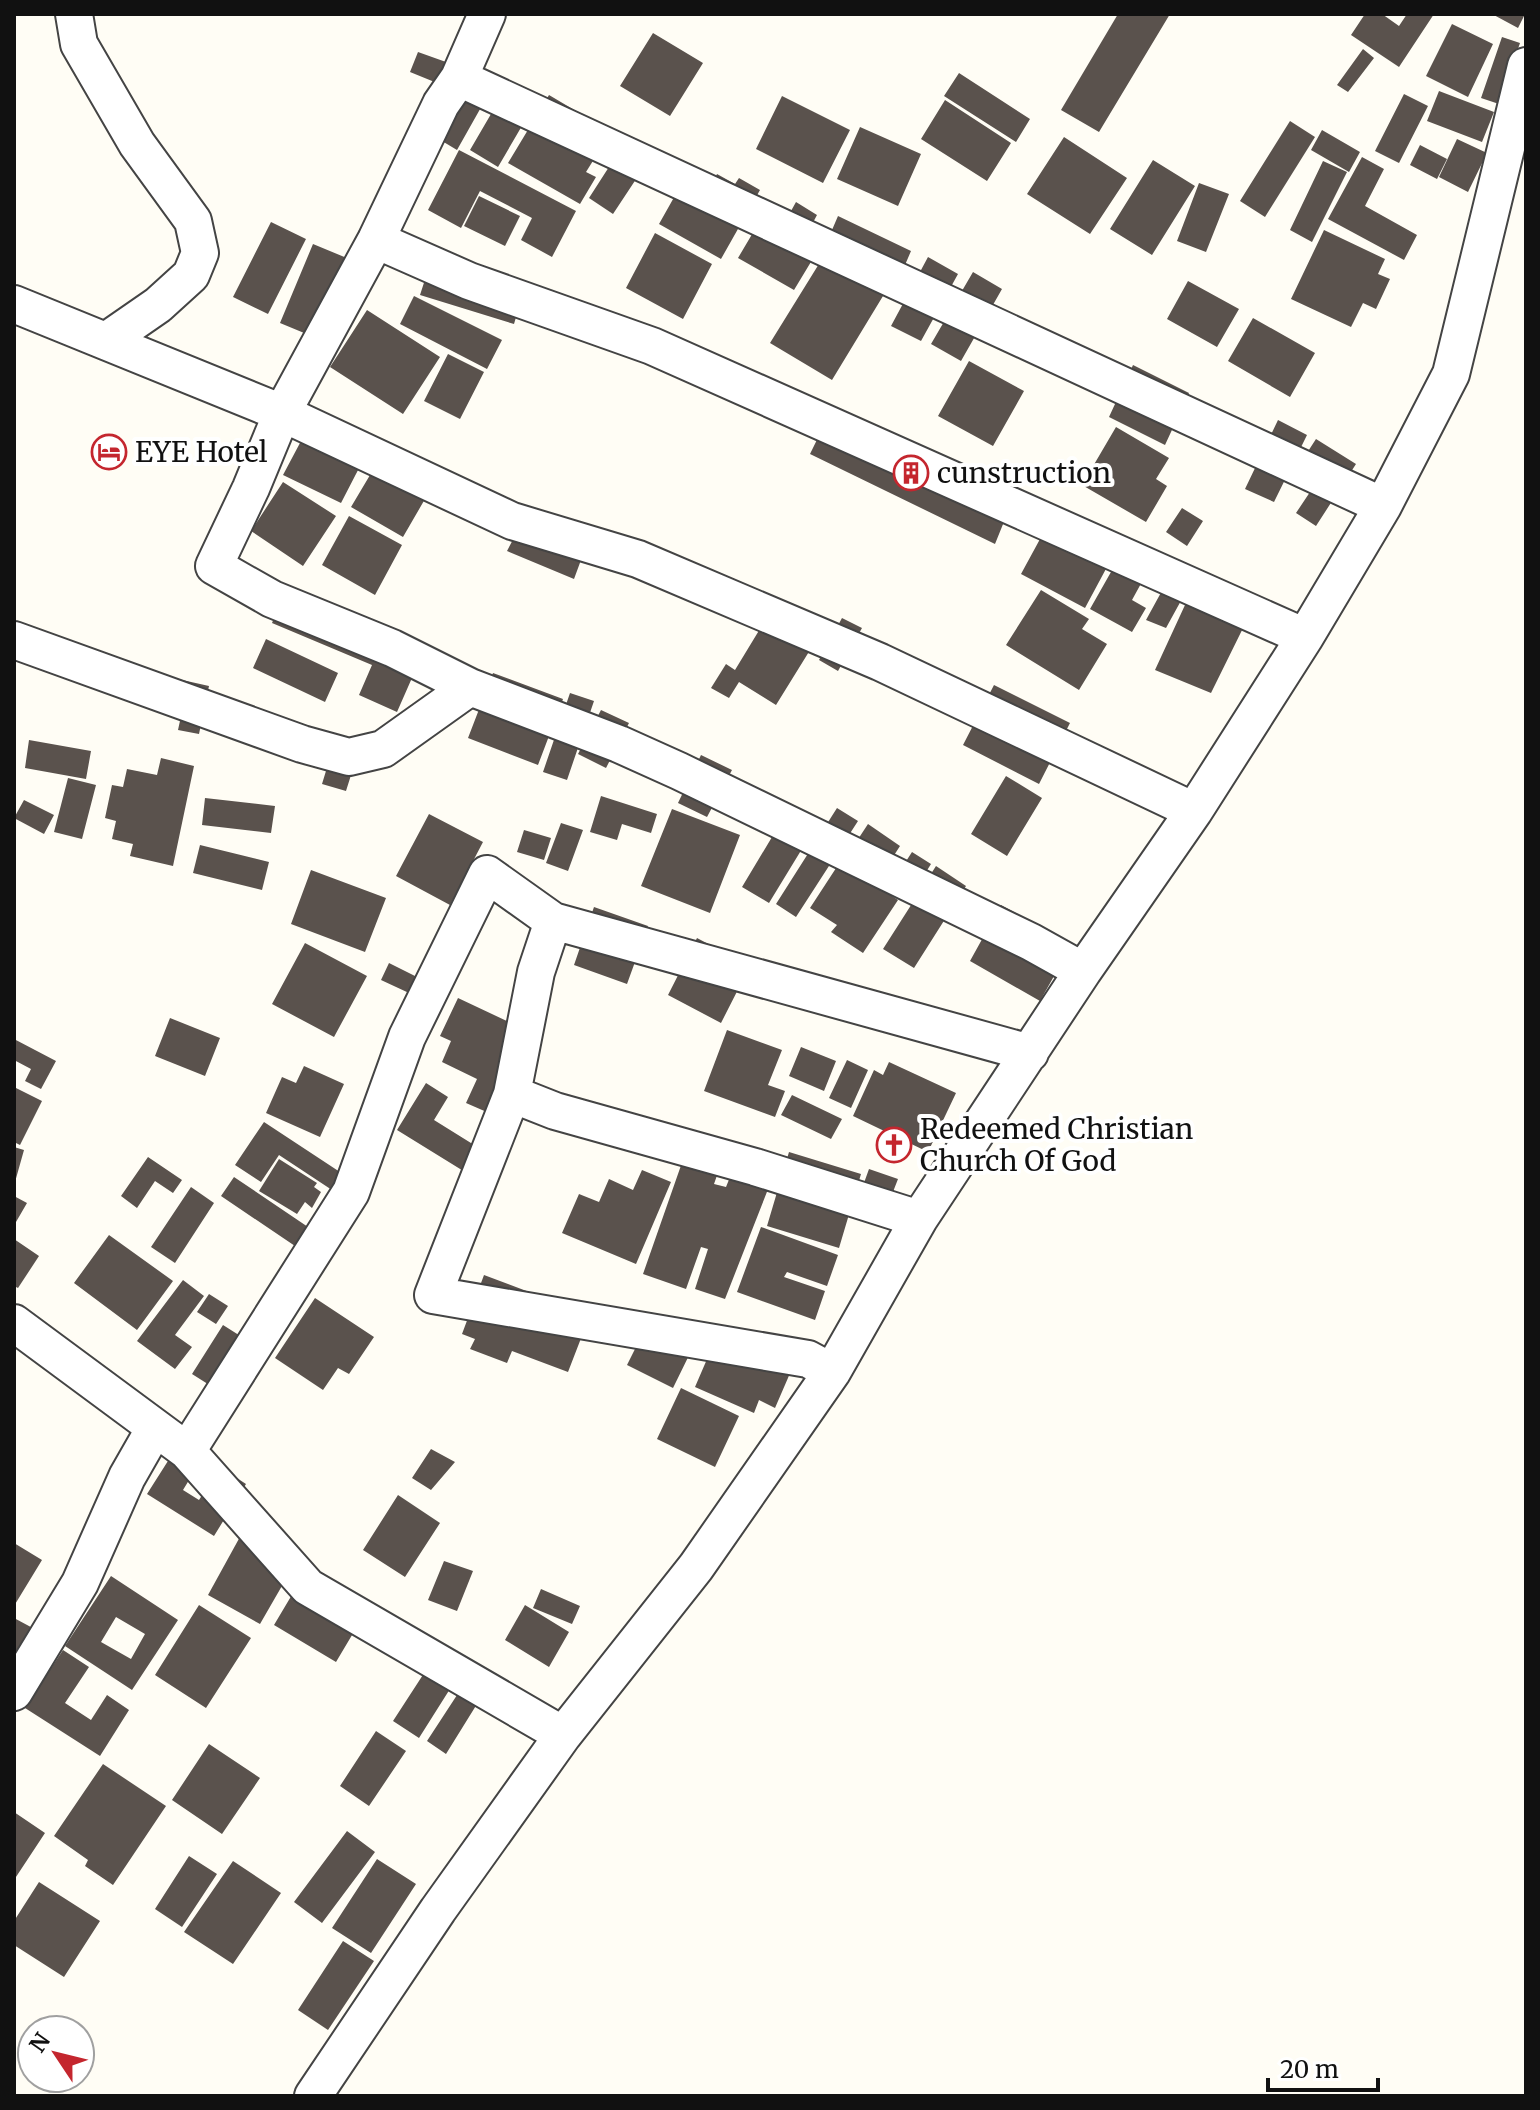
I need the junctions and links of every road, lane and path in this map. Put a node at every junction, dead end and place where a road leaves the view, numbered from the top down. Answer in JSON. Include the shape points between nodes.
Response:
{"nodes":[{"id":1,"x":74,"y":14,"type":"edge"},
{"id":2,"x":487,"y":14,"type":"edge"},
{"id":3,"x":1526,"y":66,"type":"edge"},
{"id":4,"x":459,"y":78,"type":"junction"},
{"id":5,"x":376,"y":240,"type":"junction"},
{"id":6,"x":14,"y":304,"type":"edge"},
{"id":7,"x":106,"y":341,"type":"junction"},
{"id":8,"x":282,"y":413,"type":"junction"},
{"id":9,"x":1383,"y":506,"type":"junction"},
{"id":10,"x":1305,"y":637,"type":"junction"},
{"id":11,"x":14,"y":640,"type":"edge"},
{"id":12,"x":470,"y":687,"type":"junction"},
{"id":13,"x":1194,"y":811,"type":"junction"},
{"id":14,"x":553,"y":921,"type":"junction"},
{"id":15,"x":1083,"y":971,"type":"junction"},
{"id":16,"x":1030,"y":1053,"type":"junction"},
{"id":17,"x":512,"y":1094,"type":"junction"},
{"id":18,"x":919,"y":1219,"type":"junction"},
{"id":19,"x":14,"y":1323,"type":"edge"},
{"id":20,"x":832,"y":1372,"type":"junction"},
{"id":21,"x":155,"y":1428,"type":"junction"},
{"id":22,"x":187,"y":1451,"type":"junction"},
{"id":23,"x":14,"y":1692,"type":"edge"},
{"id":24,"x":563,"y":1735,"type":"junction"},
{"id":25,"x":313,"y":2096,"type":"edge"}],
"edges":[{"from":1,"to":7,"type":"street","via":[[79,44],[137,144],[193,221],[200,253],[191,275]]},
{"from":2,"to":4,"type":"street"},
{"from":3,"to":9,"type":"street","via":[[1451,374]]},
{"from":4,"to":5,"type":"street","via":[[441,104]]},
{"from":4,"to":9,"type":"street"},
{"from":5,"to":8,"type":"street"},
{"from":5,"to":10,"type":"street","via":[[469,281],[652,346]]},
{"from":6,"to":7,"type":"street"},
{"from":7,"to":8,"type":"street"},
{"from":8,"to":12,"type":"street","via":[[214,566],[272,599]]},
{"from":8,"to":13,"type":"street","via":[[512,521],[638,559],[880,662]]},
{"from":9,"to":10,"type":"street"},
{"from":10,"to":13,"type":"street"},
{"from":11,"to":12,"type":"street","via":[[349,757],[383,749]]},
{"from":12,"to":15,"type":"street","via":[[679,771]]},
{"from":13,"to":15,"type":"street"},
{"from":14,"to":16,"type":"street"},
{"from":14,"to":17,"type":"street","via":[[536,972]]},
{"from":14,"to":22,"type":"street","via":[[487,874],[407,1037],[351,1192]]},
{"from":15,"to":16,"type":"street"},
{"from":16,"to":18,"type":"street"},
{"from":17,"to":18,"type":"street"},
{"from":17,"to":20,"type":"street","via":[[433,1295],[808,1359]]},
{"from":18,"to":20,"type":"street"},
{"from":19,"to":21,"type":"street"},
{"from":20,"to":24,"type":"street","via":[[696,1567]]},
{"from":21,"to":22,"type":"street"},
{"from":21,"to":23,"type":"street","via":[[80,1583]]},
{"from":22,"to":24,"type":"street","via":[[308,1587]]},
{"from":24,"to":25,"type":"street"}]}
